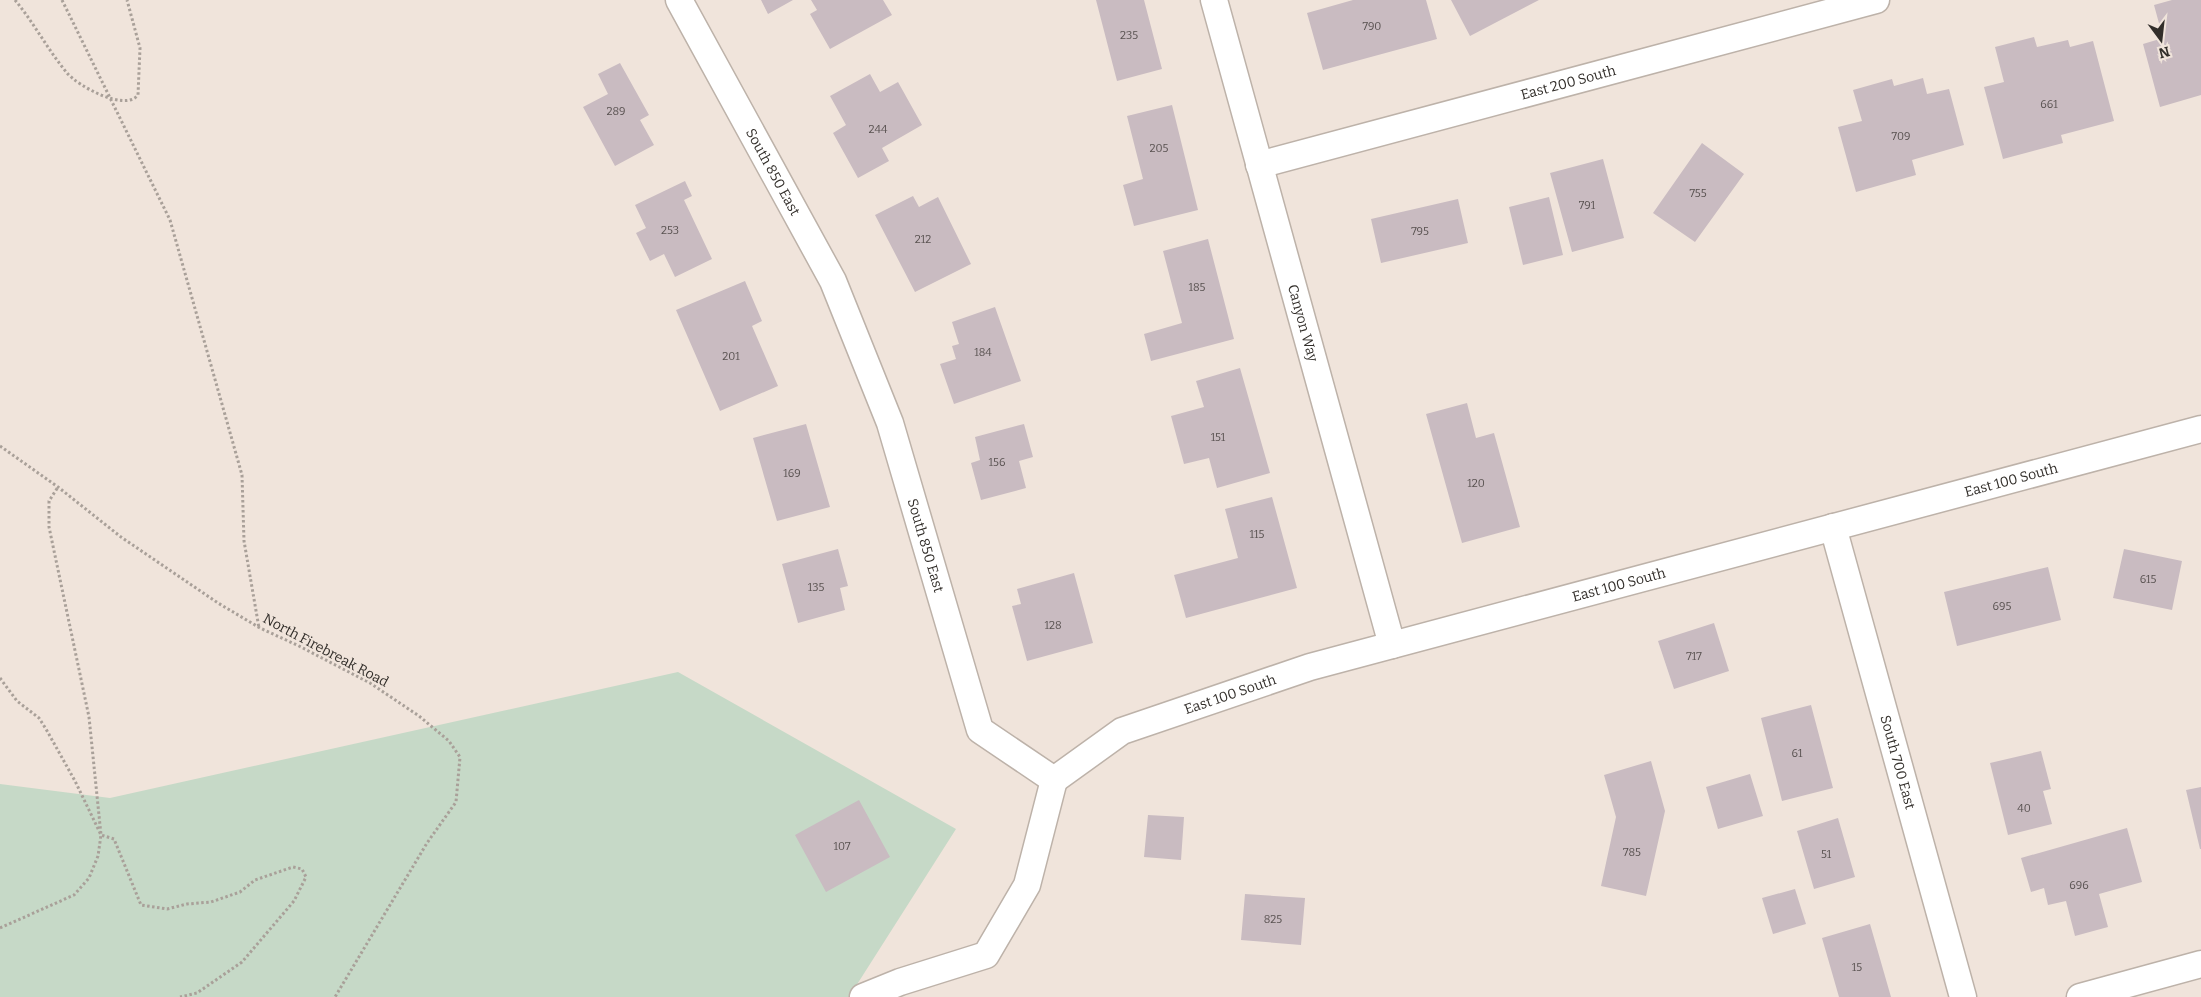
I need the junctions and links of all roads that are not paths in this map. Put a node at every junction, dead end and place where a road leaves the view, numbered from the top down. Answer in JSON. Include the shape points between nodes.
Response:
{"nodes":[{"id":1,"x":679,"y":0,"type":"edge"},
{"id":2,"x":1214,"y":0,"type":"edge"},
{"id":3,"x":1876,"y":0,"type":"edge"},
{"id":4,"x":1259,"y":165,"type":"junction"},
{"id":5,"x":2201,"y":429,"type":"edge"},
{"id":6,"x":1833,"y":527,"type":"junction"},
{"id":7,"x":1392,"y":645,"type":"junction"},
{"id":8,"x":1054,"y":780,"type":"junction"},
{"id":9,"x":2201,"y":964,"type":"edge"},
{"id":10,"x":863,"y":997,"type":"edge"},
{"id":11,"x":1963,"y":997,"type":"edge"},
{"id":12,"x":2080,"y":997,"type":"edge"}],
"edges":[{"from":1,"to":8,"type":"street","name":"South 850 East","via":[[833,281],[890,423],[980,730]]},
{"from":2,"to":4,"type":"street","name":"Canyon Way"},
{"from":3,"to":4,"type":"street","name":"East 200 South"},
{"from":4,"to":7,"type":"street","name":"Canyon Way"},
{"from":5,"to":6,"type":"street","name":"East 100 South"},
{"from":6,"to":7,"type":"street","name":"East 100 South"},
{"from":6,"to":11,"type":"street","name":"South 700 East"},
{"from":7,"to":8,"type":"street","name":"East 100 South","via":[[1310,667],[1122,731]]},
{"from":8,"to":10,"type":"street","via":[[1027,885],[986,955]]},
{"from":9,"to":12,"type":"street"}]}
